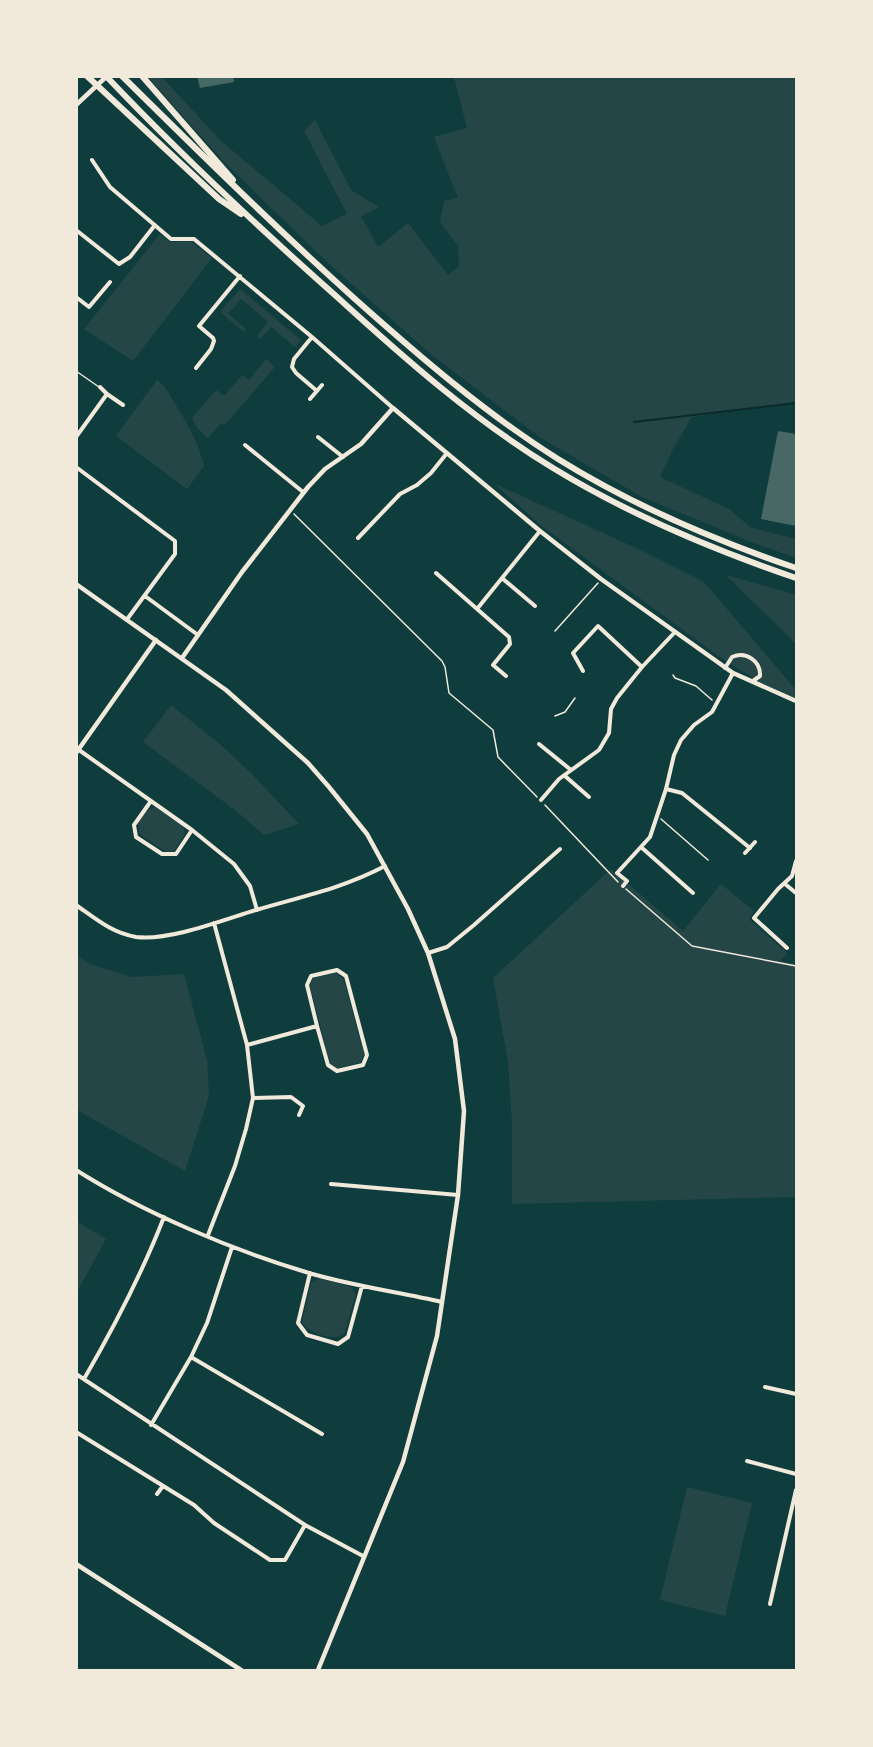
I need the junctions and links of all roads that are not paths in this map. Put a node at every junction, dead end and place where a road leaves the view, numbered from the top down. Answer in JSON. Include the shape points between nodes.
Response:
{"nodes":[{"id":1,"x":87,"y":76,"type":"edge"},
{"id":2,"x":107,"y":76,"type":"edge"},
{"id":3,"x":122,"y":76,"type":"edge"},
{"id":4,"x":142,"y":76,"type":"edge"},
{"id":5,"x":78,"y":104,"type":"edge"},
{"id":6,"x":92,"y":160,"type":"dead end"},
{"id":7,"x":265,"y":216,"type":"junction"},
{"id":8,"x":256,"y":224,"type":"junction"},
{"id":9,"x":155,"y":225,"type":"junction"},
{"id":10,"x":76,"y":230,"type":"edge"},
{"id":11,"x":240,"y":276,"type":"junction"},
{"id":12,"x":110,"y":282,"type":"dead end"},
{"id":13,"x":76,"y":297,"type":"edge"},
{"id":14,"x":312,"y":337,"type":"junction"},
{"id":15,"x":196,"y":368,"type":"dead end"},
{"id":16,"x":76,"y":371,"type":"edge"},
{"id":17,"x":322,"y":385,"type":"dead end"},
{"id":18,"x":99,"y":387,"type":"joint"},
{"id":19,"x":317,"y":391,"type":"junction"},
{"id":20,"x":107,"y":394,"type":"junction"},
{"id":21,"x":310,"y":399,"type":"dead end"},
{"id":22,"x":123,"y":405,"type":"dead end"},
{"id":23,"x":393,"y":408,"type":"junction"},
{"id":24,"x":76,"y":437,"type":"edge"},
{"id":25,"x":318,"y":437,"type":"dead end"},
{"id":26,"x":245,"y":446,"type":"dead end"},
{"id":27,"x":447,"y":452,"type":"junction"},
{"id":28,"x":343,"y":457,"type":"junction"},
{"id":29,"x":76,"y":467,"type":"edge"},
{"id":30,"x":303,"y":492,"type":"junction"},
{"id":31,"x":540,"y":531,"type":"junction"},
{"id":32,"x":358,"y":538,"type":"dead end"},
{"id":33,"x":796,"y":568,"type":"edge"},
{"id":34,"x":436,"y":573,"type":"dead end"},
{"id":35,"x":796,"y":578,"type":"edge"},
{"id":36,"x":503,"y":579,"type":"junction"},
{"id":37,"x":76,"y":584,"type":"edge"},
{"id":38,"x":145,"y":596,"type":"junction"},
{"id":39,"x":535,"y":606,"type":"dead end"},
{"id":40,"x":477,"y":609,"type":"junction"},
{"id":41,"x":128,"y":618,"type":"junction"},
{"id":42,"x":675,"y":632,"type":"junction"},
{"id":43,"x":198,"y":634,"type":"junction"},
{"id":44,"x":156,"y":640,"type":"junction"},
{"id":45,"x":182,"y":658,"type":"junction"},
{"id":46,"x":642,"y":667,"type":"junction"},
{"id":47,"x":725,"y":668,"type":"junction"},
{"id":48,"x":583,"y":671,"type":"dead end"},
{"id":49,"x":734,"y":673,"type":"junction"},
{"id":50,"x":506,"y":676,"type":"dead end"},
{"id":51,"x":753,"y":681,"type":"junction"},
{"id":52,"x":796,"y":701,"type":"edge"},
{"id":53,"x":539,"y":744,"type":"dead end"},
{"id":54,"x":78,"y":751,"type":"edge"},
{"id":55,"x":571,"y":770,"type":"junction"},
{"id":56,"x":565,"y":776,"type":"junction"},
{"id":57,"x":666,"y":789,"type":"junction"},
{"id":58,"x":589,"y":796,"type":"dead end"},
{"id":59,"x":541,"y":800,"type":"road end"},
{"id":60,"x":151,"y":801,"type":"junction"},
{"id":61,"x":192,"y":830,"type":"junction"},
{"id":62,"x":754,"y":842,"type":"dead end"},
{"id":63,"x":641,"y":847,"type":"junction"},
{"id":64,"x":750,"y":848,"type":"junction"},
{"id":65,"x":560,"y":849,"type":"dead end"},
{"id":66,"x":745,"y":853,"type":"dead end"},
{"id":67,"x":796,"y":861,"type":"edge"},
{"id":68,"x":386,"y":865,"type":"junction"},
{"id":69,"x":785,"y":884,"type":"junction"},
{"id":70,"x":623,"y":886,"type":"road end"},
{"id":71,"x":796,"y":892,"type":"edge"},
{"id":72,"x":693,"y":893,"type":"dead end"},
{"id":73,"x":76,"y":905,"type":"edge"},
{"id":74,"x":257,"y":910,"type":"junction"},
{"id":75,"x":214,"y":923,"type":"junction"},
{"id":76,"x":787,"y":948,"type":"dead end"},
{"id":77,"x":428,"y":953,"type":"junction"},
{"id":78,"x":317,"y":1026,"type":"junction"},
{"id":79,"x":247,"y":1045,"type":"junction"},
{"id":80,"x":253,"y":1098,"type":"junction"},
{"id":81,"x":299,"y":1115,"type":"dead end"},
{"id":82,"x":76,"y":1170,"type":"edge"},
{"id":83,"x":331,"y":1184,"type":"dead end"},
{"id":84,"x":458,"y":1195,"type":"junction"},
{"id":85,"x":164,"y":1217,"type":"junction"},
{"id":86,"x":208,"y":1235,"type":"junction"},
{"id":87,"x":232,"y":1247,"type":"junction"},
{"id":88,"x":310,"y":1273,"type":"junction"},
{"id":89,"x":362,"y":1286,"type":"junction"},
{"id":90,"x":443,"y":1302,"type":"junction"},
{"id":91,"x":191,"y":1358,"type":"junction"},
{"id":92,"x":76,"y":1374,"type":"edge"},
{"id":93,"x":84,"y":1379,"type":"junction"},
{"id":94,"x":765,"y":1387,"type":"dead end"},
{"id":95,"x":796,"y":1394,"type":"edge"},
{"id":96,"x":152,"y":1425,"type":"junction"},
{"id":97,"x":76,"y":1432,"type":"edge"},
{"id":98,"x":322,"y":1434,"type":"dead end"},
{"id":99,"x":747,"y":1461,"type":"dead end"},
{"id":100,"x":796,"y":1474,"type":"edge"},
{"id":101,"x":163,"y":1486,"type":"junction"},
{"id":102,"x":796,"y":1490,"type":"edge"},
{"id":103,"x":157,"y":1494,"type":"dead end"},
{"id":104,"x":304,"y":1525,"type":"junction"},
{"id":105,"x":363,"y":1556,"type":"junction"},
{"id":106,"x":76,"y":1564,"type":"edge"},
{"id":107,"x":770,"y":1604,"type":"dead end"},
{"id":108,"x":241,"y":1671,"type":"edge"},
{"id":109,"x":318,"y":1671,"type":"edge"}],
"edges":[{"from":1,"to":8,"type":"highway","via":[[219,199]]},
{"from":2,"to":5,"type":"street"},
{"from":2,"to":8,"type":"highway"},
{"from":3,"to":7,"type":"highway"},
{"from":4,"to":7,"type":"highway"},
{"from":6,"to":9,"type":"street","via":[[110,187]]},
{"from":7,"to":33,"type":"highway","via":[[434,368],[557,458],[671,518]]},
{"from":8,"to":35,"type":"highway","via":[[427,376],[552,467],[666,529]]},
{"from":9,"to":10,"type":"street","via":[[130,257],[119,264]]},
{"from":9,"to":11,"type":"street","via":[[171,238],[194,239]]},
{"from":11,"to":14,"type":"street"},
{"from":11,"to":15,"type":"street","via":[[199,326],[214,341]]},
{"from":12,"to":13,"type":"street","via":[[89,307]]},
{"from":14,"to":19,"type":"street","via":[[292,367]]},
{"from":14,"to":23,"type":"street"},
{"from":16,"to":18,"type":"lane"},
{"from":17,"to":19,"type":"street"},
{"from":18,"to":20,"type":"street"},
{"from":19,"to":21,"type":"street"},
{"from":20,"to":22,"type":"street"},
{"from":20,"to":24,"type":"street"},
{"from":23,"to":27,"type":"street"},
{"from":23,"to":28,"type":"street","via":[[361,444]]},
{"from":25,"to":28,"type":"street"},
{"from":26,"to":30,"type":"street"},
{"from":27,"to":31,"type":"street"},
{"from":27,"to":32,"type":"street","via":[[431,473],[400,494]]},
{"from":28,"to":30,"type":"street"},
{"from":29,"to":38,"type":"street","via":[[175,541],[175,554]]},
{"from":30,"to":43,"type":"street"},
{"from":31,"to":36,"type":"street"},
{"from":31,"to":42,"type":"street"},
{"from":34,"to":40,"type":"street"},
{"from":36,"to":39,"type":"street"},
{"from":36,"to":40,"type":"street"},
{"from":37,"to":41,"type":"street"},
{"from":38,"to":41,"type":"street"},
{"from":38,"to":43,"type":"street"},
{"from":40,"to":50,"type":"street","via":[[509,637],[510,644],[493,665]]},
{"from":41,"to":44,"type":"street"},
{"from":42,"to":46,"type":"street"},
{"from":42,"to":47,"type":"street"},
{"from":43,"to":45,"type":"street"},
{"from":44,"to":45,"type":"street"},
{"from":44,"to":54,"type":"street"},
{"from":45,"to":68,"type":"street","via":[[226,690],[308,763],[367,834]]},
{"from":46,"to":48,"type":"street","via":[[598,626],[573,653]]},
{"from":46,"to":55,"type":"street","via":[[613,706],[609,733],[599,750]]},
{"from":47,"to":49,"type":"street"},
{"from":47,"to":51,"type":"street","via":[[732,657],[744,655],[760,668],[760,676]]},
{"from":49,"to":51,"type":"street"},
{"from":49,"to":57,"type":"street","via":[[712,712],[693,725],[681,740]]},
{"from":51,"to":52,"type":"street"},
{"from":53,"to":55,"type":"street"},
{"from":54,"to":60,"type":"street"},
{"from":55,"to":56,"type":"street"},
{"from":56,"to":58,"type":"street"},
{"from":56,"to":59,"type":"street"},
{"from":57,"to":63,"type":"street","via":[[650,837]]},
{"from":57,"to":64,"type":"street","via":[[681,793]]},
{"from":60,"to":61,"type":"street"},
{"from":60,"to":61,"type":"street","via":[[134,825],[136,837],[162,854],[176,854]]},
{"from":61,"to":74,"type":"street","via":[[239,868],[250,886]]},
{"from":62,"to":64,"type":"street"},
{"from":63,"to":70,"type":"street","via":[[617,873],[627,881]]},
{"from":63,"to":72,"type":"street"},
{"from":64,"to":66,"type":"street"},
{"from":65,"to":77,"type":"street","via":[[465,932],[447,946]]},
{"from":67,"to":69,"type":"street"},
{"from":68,"to":74,"type":"street","via":[[324,892]]},
{"from":68,"to":77,"type":"street"},
{"from":69,"to":71,"type":"street"},
{"from":69,"to":76,"type":"street","via":[[754,918]]},
{"from":73,"to":75,"type":"street","via":[[108,928],[137,937],[154,938]]},
{"from":74,"to":75,"type":"street"},
{"from":75,"to":79,"type":"street"},
{"from":77,"to":84,"type":"street","via":[[455,1039],[464,1111]]},
{"from":78,"to":78,"type":"street","via":[[307,985],[311,976],[337,970],[346,976],[367,1055],[363,1065],[338,1071],[328,1065]]},
{"from":78,"to":79,"type":"street"},
{"from":79,"to":80,"type":"street"},
{"from":80,"to":81,"type":"street","via":[[291,1097],[303,1106]]},
{"from":80,"to":86,"type":"street","via":[[235,1166]]},
{"from":82,"to":85,"type":"street"},
{"from":83,"to":84,"type":"street"},
{"from":84,"to":90,"type":"street"},
{"from":85,"to":86,"type":"street"},
{"from":85,"to":93,"type":"street"},
{"from":86,"to":87,"type":"street"},
{"from":87,"to":88,"type":"street"},
{"from":87,"to":91,"type":"street"},
{"from":88,"to":89,"type":"street"},
{"from":88,"to":89,"type":"street","via":[[298,1323],[307,1335],[338,1344],[348,1337]]},
{"from":89,"to":90,"type":"street"},
{"from":90,"to":105,"type":"street","via":[[403,1462]]},
{"from":91,"to":96,"type":"street"},
{"from":91,"to":98,"type":"street"},
{"from":92,"to":93,"type":"street"},
{"from":93,"to":96,"type":"street"},
{"from":94,"to":95,"type":"street"},
{"from":96,"to":104,"type":"street"},
{"from":97,"to":101,"type":"street"},
{"from":99,"to":100,"type":"street"},
{"from":101,"to":103,"type":"street"},
{"from":101,"to":104,"type":"street","via":[[270,1560],[285,1560]]},
{"from":102,"to":107,"type":"street"},
{"from":104,"to":105,"type":"street"},
{"from":105,"to":109,"type":"street"},
{"from":106,"to":108,"type":"street"}]}
